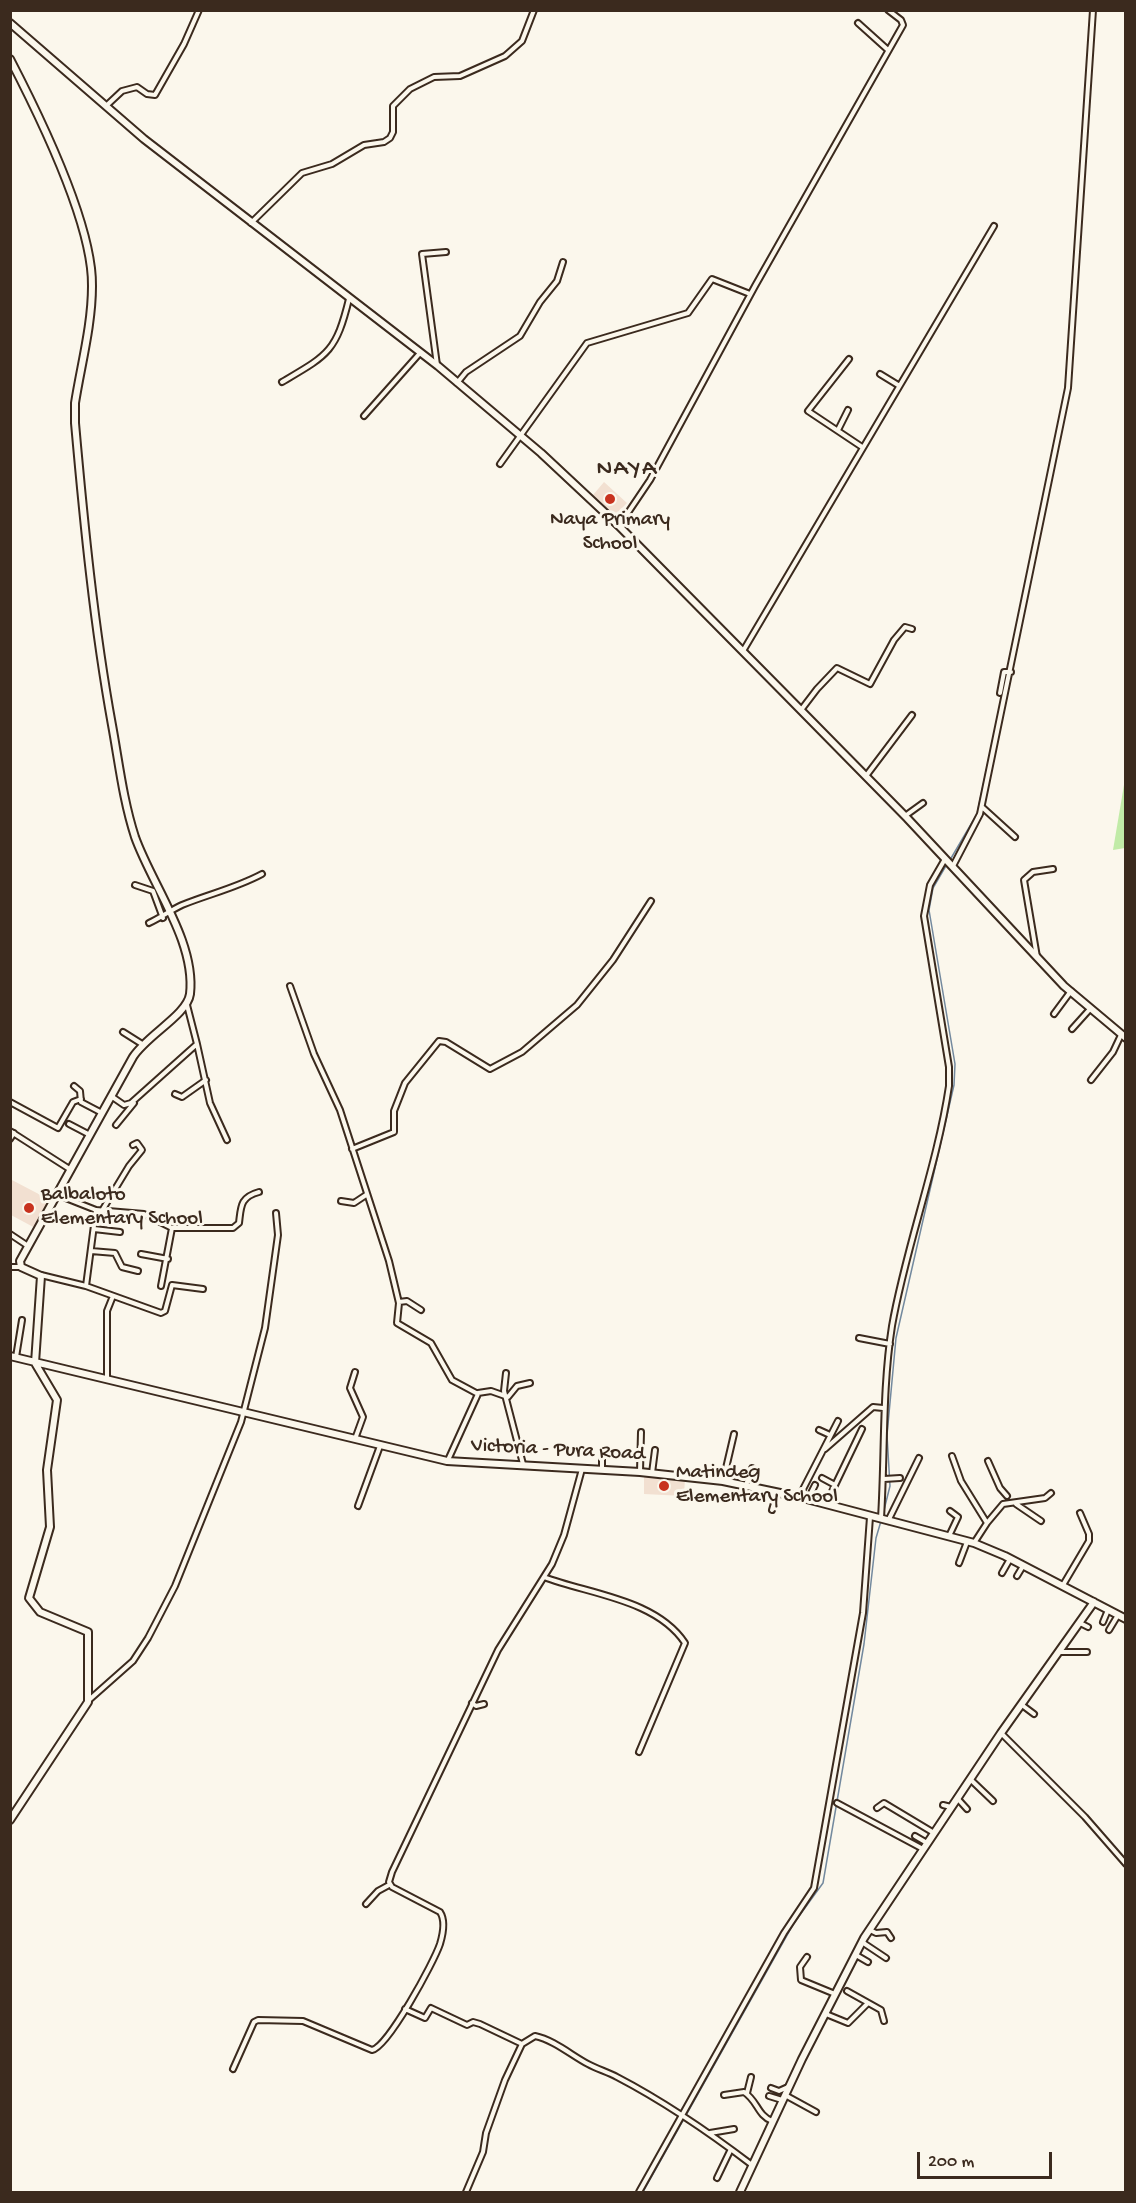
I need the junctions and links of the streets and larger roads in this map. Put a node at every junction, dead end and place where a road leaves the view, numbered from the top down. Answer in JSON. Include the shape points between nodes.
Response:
{"nodes":[{"id":1,"x":199,"y":10,"type":"edge"},
{"id":2,"x":534,"y":10,"type":"edge"},
{"id":3,"x":888,"y":10,"type":"edge"},
{"id":4,"x":1093,"y":10,"type":"edge"},
{"id":5,"x":858,"y":23,"type":"dead end"},
{"id":6,"x":10,"y":24,"type":"edge"},
{"id":7,"x":888,"y":50,"type":"junction"},
{"id":8,"x":11,"y":60,"type":"edge"},
{"id":9,"x":106,"y":107,"type":"junction"},
{"id":10,"x":250,"y":224,"type":"junction"},
{"id":11,"x":994,"y":226,"type":"dead end"},
{"id":12,"x":446,"y":252,"type":"dead end"},
{"id":13,"x":563,"y":262,"type":"dead end"},
{"id":14,"x":750,"y":294,"type":"junction"},
{"id":15,"x":349,"y":299,"type":"junction"},
{"id":16,"x":420,"y":353,"type":"junction"},
{"id":17,"x":849,"y":359,"type":"dead end"},
{"id":18,"x":438,"y":366,"type":"junction"},
{"id":19,"x":880,"y":374,"type":"dead end"},
{"id":20,"x":282,"y":382,"type":"dead end"},
{"id":21,"x":457,"y":383,"type":"junction"},
{"id":22,"x":898,"y":385,"type":"junction"},
{"id":23,"x":848,"y":410,"type":"dead end"},
{"id":24,"x":364,"y":416,"type":"dead end"},
{"id":25,"x":837,"y":430,"type":"junction"},
{"id":26,"x":520,"y":435,"type":"junction"},
{"id":27,"x":862,"y":447,"type":"junction"},
{"id":28,"x":500,"y":464,"type":"dead end"},
{"id":29,"x":619,"y":526,"type":"junction"},
{"id":30,"x":912,"y":629,"type":"dead end"},
{"id":31,"x":743,"y":651,"type":"junction"},
{"id":32,"x":1009,"y":672,"type":"junction"},
{"id":33,"x":1000,"y":693,"type":"dead end"},
{"id":34,"x":801,"y":710,"type":"junction"},
{"id":35,"x":912,"y":715,"type":"dead end"},
{"id":36,"x":866,"y":776,"type":"junction"},
{"id":37,"x":923,"y":803,"type":"dead end"},
{"id":38,"x":982,"y":807,"type":"junction"},
{"id":39,"x":905,"y":816,"type":"junction"},
{"id":40,"x":1015,"y":837,"type":"dead end"},
{"id":41,"x":946,"y":858,"type":"junction"},
{"id":42,"x":952,"y":866,"type":"junction"},
{"id":43,"x":1053,"y":869,"type":"dead end"},
{"id":44,"x":262,"y":874,"type":"dead end"},
{"id":45,"x":135,"y":885,"type":"dead end"},
{"id":46,"x":651,"y":901,"type":"dead end"},
{"id":47,"x":171,"y":913,"type":"junction"},
{"id":48,"x":163,"y":918,"type":"junction"},
{"id":49,"x":149,"y":923,"type":"dead end"},
{"id":50,"x":1037,"y":958,"type":"junction"},
{"id":51,"x":290,"y":986,"type":"dead end"},
{"id":52,"x":1071,"y":992,"type":"junction"},
{"id":53,"x":187,"y":1005,"type":"junction"},
{"id":54,"x":1090,"y":1009,"type":"junction"},
{"id":55,"x":1054,"y":1014,"type":"dead end"},
{"id":56,"x":1072,"y":1029,"type":"dead end"},
{"id":57,"x":123,"y":1032,"type":"dead end"},
{"id":58,"x":1123,"y":1036,"type":"edge"},
{"id":59,"x":142,"y":1044,"type":"junction"},
{"id":60,"x":197,"y":1044,"type":"junction"},
{"id":61,"x":206,"y":1080,"type":"junction"},
{"id":62,"x":1091,"y":1080,"type":"dead end"},
{"id":63,"x":74,"y":1086,"type":"dead end"},
{"id":64,"x":141,"y":1093,"type":"junction"},
{"id":65,"x":175,"y":1094,"type":"dead end"},
{"id":66,"x":111,"y":1096,"type":"junction"},
{"id":67,"x":81,"y":1099,"type":"junction"},
{"id":68,"x":10,"y":1102,"type":"edge"},
{"id":69,"x":102,"y":1113,"type":"junction"},
{"id":70,"x":69,"y":1124,"type":"dead end"},
{"id":71,"x":116,"y":1125,"type":"dead end"},
{"id":72,"x":12,"y":1132,"type":"edge"},
{"id":73,"x":90,"y":1136,"type":"junction"},
{"id":74,"x":10,"y":1139,"type":"edge"},
{"id":75,"x":227,"y":1140,"type":"dead end"},
{"id":76,"x":133,"y":1145,"type":"dead end"},
{"id":77,"x":352,"y":1149,"type":"junction"},
{"id":78,"x":71,"y":1170,"type":"junction"},
{"id":79,"x":259,"y":1192,"type":"dead end"},
{"id":80,"x":366,"y":1195,"type":"junction"},
{"id":81,"x":58,"y":1196,"type":"junction"},
{"id":82,"x":341,"y":1202,"type":"dead end"},
{"id":83,"x":103,"y":1209,"type":"junction"},
{"id":84,"x":96,"y":1210,"type":"junction"},
{"id":85,"x":276,"y":1213,"type":"dead end"},
{"id":86,"x":172,"y":1228,"type":"junction"},
{"id":87,"x":94,"y":1229,"type":"junction"},
{"id":88,"x":120,"y":1232,"type":"dead end"},
{"id":89,"x":10,"y":1234,"type":"edge"},
{"id":90,"x":28,"y":1246,"type":"junction"},
{"id":91,"x":91,"y":1251,"type":"junction"},
{"id":92,"x":141,"y":1254,"type":"dead end"},
{"id":93,"x":168,"y":1258,"type":"junction"},
{"id":94,"x":21,"y":1264,"type":"junction"},
{"id":95,"x":11,"y":1265,"type":"edge"},
{"id":96,"x":138,"y":1271,"type":"dead end"},
{"id":97,"x":40,"y":1274,"type":"junction"},
{"id":98,"x":86,"y":1286,"type":"junction"},
{"id":99,"x":161,"y":1286,"type":"dead end"},
{"id":100,"x":203,"y":1289,"type":"dead end"},
{"id":101,"x":112,"y":1296,"type":"junction"},
{"id":102,"x":399,"y":1302,"type":"junction"},
{"id":103,"x":421,"y":1310,"type":"dead end"},
{"id":104,"x":22,"y":1320,"type":"dead end"},
{"id":105,"x":859,"y":1338,"type":"dead end"},
{"id":106,"x":890,"y":1344,"type":"junction"},
{"id":107,"x":13,"y":1356,"type":"edge"},
{"id":108,"x":34,"y":1361,"type":"junction"},
{"id":109,"x":355,"y":1372,"type":"dead end"},
{"id":110,"x":506,"y":1373,"type":"dead end"},
{"id":111,"x":107,"y":1378,"type":"junction"},
{"id":112,"x":530,"y":1383,"type":"dead end"},
{"id":113,"x":478,"y":1393,"type":"junction"},
{"id":114,"x":506,"y":1396,"type":"junction"},
{"id":115,"x":884,"y":1408,"type":"junction"},
{"id":116,"x":244,"y":1413,"type":"junction"},
{"id":117,"x":838,"y":1421,"type":"dead end"},
{"id":118,"x":862,"y":1429,"type":"dead end"},
{"id":119,"x":819,"y":1430,"type":"dead end"},
{"id":120,"x":641,"y":1432,"type":"dead end"},
{"id":121,"x":734,"y":1434,"type":"dead end"},
{"id":122,"x":830,"y":1435,"type":"junction"},
{"id":123,"x":355,"y":1440,"type":"junction"},
{"id":124,"x":380,"y":1446,"type":"junction"},
{"id":125,"x":656,"y":1450,"type":"dead end"},
{"id":126,"x":822,"y":1452,"type":"junction"},
{"id":127,"x":624,"y":1453,"type":"dead end"},
{"id":128,"x":952,"y":1456,"type":"dead end"},
{"id":129,"x":919,"y":1458,"type":"dead end"},
{"id":130,"x":447,"y":1461,"type":"junction"},
{"id":131,"x":988,"y":1461,"type":"dead end"},
{"id":132,"x":523,"y":1464,"type":"junction"},
{"id":133,"x":752,"y":1468,"type":"dead end"},
{"id":134,"x":582,"y":1469,"type":"junction"},
{"id":135,"x":602,"y":1470,"type":"junction"},
{"id":136,"x":640,"y":1472,"type":"junction"},
{"id":137,"x":651,"y":1473,"type":"junction"},
{"id":138,"x":822,"y":1478,"type":"dead end"},
{"id":139,"x":900,"y":1478,"type":"dead end"},
{"id":140,"x":884,"y":1479,"type":"junction"},
{"id":141,"x":723,"y":1481,"type":"junction"},
{"id":142,"x":746,"y":1485,"type":"junction"},
{"id":143,"x":815,"y":1485,"type":"dead end"},
{"id":144,"x":835,"y":1485,"type":"junction"},
{"id":145,"x":777,"y":1492,"type":"junction"},
{"id":146,"x":1051,"y":1493,"type":"dead end"},
{"id":147,"x":799,"y":1497,"type":"junction"},
{"id":148,"x":808,"y":1499,"type":"junction"},
{"id":149,"x":1016,"y":1503,"type":"junction"},
{"id":150,"x":826,"y":1504,"type":"junction"},
{"id":151,"x":1003,"y":1504,"type":"junction"},
{"id":152,"x":358,"y":1506,"type":"dead end"},
{"id":153,"x":772,"y":1510,"type":"dead end"},
{"id":154,"x":950,"y":1511,"type":"dead end"},
{"id":155,"x":1080,"y":1513,"type":"dead end"},
{"id":156,"x":870,"y":1517,"type":"junction"},
{"id":157,"x":884,"y":1521,"type":"junction"},
{"id":158,"x":1041,"y":1521,"type":"dead end"},
{"id":159,"x":987,"y":1523,"type":"junction"},
{"id":160,"x":949,"y":1537,"type":"junction"},
{"id":161,"x":971,"y":1542,"type":"junction"},
{"id":162,"x":1010,"y":1558,"type":"junction"},
{"id":163,"x":959,"y":1563,"type":"dead end"},
{"id":164,"x":1024,"y":1565,"type":"junction"},
{"id":165,"x":1002,"y":1573,"type":"dead end"},
{"id":166,"x":1017,"y":1576,"type":"dead end"},
{"id":167,"x":544,"y":1577,"type":"junction"},
{"id":168,"x":1063,"y":1585,"type":"junction"},
{"id":169,"x":1094,"y":1602,"type":"junction"},
{"id":170,"x":1108,"y":1610,"type":"junction"},
{"id":171,"x":1118,"y":1615,"type":"junction"},
{"id":172,"x":1125,"y":1619,"type":"edge"},
{"id":173,"x":1102,"y":1622,"type":"dead end"},
{"id":174,"x":1080,"y":1623,"type":"junction"},
{"id":175,"x":1088,"y":1627,"type":"dead end"},
{"id":176,"x":1109,"y":1630,"type":"dead end"},
{"id":177,"x":1058,"y":1652,"type":"junction"},
{"id":178,"x":1087,"y":1652,"type":"dead end"},
{"id":179,"x":88,"y":1700,"type":"junction"},
{"id":180,"x":472,"y":1703,"type":"junction"},
{"id":181,"x":484,"y":1704,"type":"dead end"},
{"id":182,"x":1021,"y":1704,"type":"junction"},
{"id":183,"x":1034,"y":1714,"type":"dead end"},
{"id":184,"x":1001,"y":1732,"type":"junction"},
{"id":185,"x":639,"y":1752,"type":"dead end"},
{"id":186,"x":970,"y":1779,"type":"junction"},
{"id":187,"x":957,"y":1798,"type":"junction"},
{"id":188,"x":993,"y":1802,"type":"dead end"},
{"id":189,"x":837,"y":1803,"type":"dead end"},
{"id":190,"x":943,"y":1805,"type":"dead end"},
{"id":191,"x":951,"y":1807,"type":"junction"},
{"id":192,"x":877,"y":1808,"type":"dead end"},
{"id":193,"x":967,"y":1809,"type":"dead end"},
{"id":194,"x":10,"y":1820,"type":"edge"},
{"id":195,"x":934,"y":1833,"type":"junction"},
{"id":196,"x":915,"y":1836,"type":"dead end"},
{"id":197,"x":925,"y":1846,"type":"junction"},
{"id":198,"x":1125,"y":1864,"type":"edge"},
{"id":199,"x":389,"y":1885,"type":"junction"},
{"id":200,"x":366,"y":1904,"type":"dead end"},
{"id":201,"x":870,"y":1930,"type":"junction"},
{"id":202,"x":891,"y":1938,"type":"dead end"},
{"id":203,"x":862,"y":1942,"type":"junction"},
{"id":204,"x":855,"y":1955,"type":"junction"},
{"id":205,"x":807,"y":1957,"type":"dead end"},
{"id":206,"x":886,"y":1958,"type":"dead end"},
{"id":207,"x":868,"y":1962,"type":"dead end"},
{"id":208,"x":847,"y":1991,"type":"dead end"},
{"id":209,"x":835,"y":1994,"type":"junction"},
{"id":210,"x":868,"y":2003,"type":"junction"},
{"id":211,"x":405,"y":2009,"type":"junction"},
{"id":212,"x":825,"y":2013,"type":"junction"},
{"id":213,"x":884,"y":2021,"type":"dead end"},
{"id":214,"x":522,"y":2044,"type":"junction"},
{"id":215,"x":233,"y":2069,"type":"dead end"},
{"id":216,"x":751,"y":2077,"type":"dead end"},
{"id":217,"x":789,"y":2087,"type":"junction"},
{"id":218,"x":771,"y":2088,"type":"dead end"},
{"id":219,"x":747,"y":2093,"type":"junction"},
{"id":220,"x":724,"y":2095,"type":"dead end"},
{"id":221,"x":769,"y":2096,"type":"dead end"},
{"id":222,"x":784,"y":2097,"type":"junction"},
{"id":223,"x":816,"y":2112,"type":"dead end"},
{"id":224,"x":683,"y":2116,"type":"junction"},
{"id":225,"x":773,"y":2122,"type":"junction"},
{"id":226,"x":734,"y":2129,"type":"dead end"},
{"id":227,"x":710,"y":2133,"type":"junction"},
{"id":228,"x":730,"y":2151,"type":"junction"},
{"id":229,"x":753,"y":2166,"type":"junction"},
{"id":230,"x":717,"y":2178,"type":"dead end"},
{"id":231,"x":466,"y":2193,"type":"edge"},
{"id":232,"x":639,"y":2193,"type":"edge"},
{"id":233,"x":740,"y":2193,"type":"edge"}],
"edges":[{"from":1,"to":9,"type":"street","via":[[155,95],[137,87],[126,88]]},
{"from":2,"to":10,"type":"street","via":[[522,41],[505,56],[468,74],[434,77],[410,89],[393,106],[390,138],[364,145],[332,164],[302,173]]},
{"from":3,"to":7,"type":"street","via":[[903,25]]},
{"from":4,"to":32,"type":"street","via":[[1069,385]]},
{"from":5,"to":7,"type":"street"},
{"from":6,"to":9,"type":"street"},
{"from":7,"to":14,"type":"street"},
{"from":8,"to":47,"type":"street","via":[[77,212],[88,251],[92,287],[75,423],[102,674],[129,814],[143,855]]},
{"from":9,"to":10,"type":"street"},
{"from":10,"to":15,"type":"street"},
{"from":11,"to":22,"type":"street"},
{"from":12,"to":18,"type":"street","via":[[422,254]]},
{"from":13,"to":21,"type":"street","via":[[557,281],[520,336],[466,372]]},
{"from":14,"to":26,"type":"street","via":[[712,279],[688,313],[590,340]]},
{"from":14,"to":29,"type":"street","via":[[650,480]]},
{"from":15,"to":16,"type":"street"},
{"from":15,"to":20,"type":"street","via":[[333,346],[319,360]]},
{"from":16,"to":18,"type":"street"},
{"from":16,"to":24,"type":"street"},
{"from":17,"to":25,"type":"street","via":[[808,411]]},
{"from":18,"to":21,"type":"street"},
{"from":19,"to":22,"type":"street"},
{"from":21,"to":26,"type":"street"},
{"from":22,"to":27,"type":"street"},
{"from":23,"to":25,"type":"street"},
{"from":25,"to":27,"type":"street"},
{"from":26,"to":28,"type":"street"},
{"from":26,"to":29,"type":"street"},
{"from":27,"to":31,"type":"street"},
{"from":29,"to":31,"type":"street"},
{"from":30,"to":34,"type":"street","via":[[905,627],[894,640],[870,684],[837,668]]},
{"from":31,"to":34,"type":"street"},
{"from":32,"to":33,"type":"street","via":[[1003,674]]},
{"from":32,"to":38,"type":"street"},
{"from":34,"to":36,"type":"street"},
{"from":35,"to":36,"type":"street"},
{"from":36,"to":39,"type":"street"},
{"from":37,"to":39,"type":"street"},
{"from":38,"to":40,"type":"street"},
{"from":38,"to":42,"type":"street","via":[[973,832]]},
{"from":39,"to":41,"type":"street"},
{"from":41,"to":42,"type":"street"},
{"from":41,"to":106,"type":"street","via":[[930,885],[924,916],[949,1086],[903,1273]]},
{"from":42,"to":50,"type":"street"},
{"from":43,"to":50,"type":"street","via":[[1033,872],[1024,880]]},
{"from":44,"to":47,"type":"street"},
{"from":45,"to":48,"type":"street","via":[[153,891]]},
{"from":46,"to":77,"type":"street","via":[[613,960],[577,1005],[522,1052],[490,1069],[440,1041],[405,1083],[394,1111],[394,1132]]},
{"from":47,"to":48,"type":"street"},
{"from":47,"to":53,"type":"street","via":[[189,971]]},
{"from":48,"to":49,"type":"street"},
{"from":50,"to":52,"type":"street"},
{"from":51,"to":77,"type":"street"},
{"from":52,"to":54,"type":"street"},
{"from":52,"to":55,"type":"street"},
{"from":53,"to":59,"type":"street"},
{"from":53,"to":60,"type":"street"},
{"from":54,"to":56,"type":"street"},
{"from":54,"to":58,"type":"street"},
{"from":57,"to":59,"type":"street"},
{"from":58,"to":62,"type":"street"},
{"from":59,"to":66,"type":"street"},
{"from":60,"to":61,"type":"street"},
{"from":60,"to":64,"type":"street"},
{"from":61,"to":65,"type":"street","via":[[182,1097]]},
{"from":61,"to":75,"type":"street","via":[[210,1103]]},
{"from":63,"to":67,"type":"street"},
{"from":64,"to":66,"type":"street","via":[[127,1105]]},
{"from":64,"to":71,"type":"street"},
{"from":66,"to":69,"type":"street"},
{"from":67,"to":68,"type":"street","via":[[72,1102],[58,1128]]},
{"from":67,"to":69,"type":"street"},
{"from":69,"to":73,"type":"street"},
{"from":70,"to":73,"type":"street"},
{"from":72,"to":74,"type":"street"},
{"from":72,"to":78,"type":"street"},
{"from":73,"to":78,"type":"street"},
{"from":76,"to":83,"type":"street","via":[[136,1143],[142,1150]]},
{"from":77,"to":80,"type":"street"},
{"from":78,"to":81,"type":"street"},
{"from":79,"to":86,"type":"street","via":[[243,1200],[238,1223],[233,1228]]},
{"from":80,"to":82,"type":"street","via":[[354,1203]]},
{"from":80,"to":102,"type":"street"},
{"from":81,"to":84,"type":"street"},
{"from":81,"to":90,"type":"street"},
{"from":83,"to":84,"type":"street"},
{"from":83,"to":86,"type":"street","via":[[144,1214]]},
{"from":84,"to":87,"type":"street"},
{"from":85,"to":116,"type":"street","via":[[278,1236],[266,1328]]},
{"from":86,"to":93,"type":"street"},
{"from":87,"to":88,"type":"street"},
{"from":87,"to":91,"type":"street"},
{"from":89,"to":90,"type":"street"},
{"from":90,"to":94,"type":"street"},
{"from":91,"to":96,"type":"street","via":[[115,1253],[122,1267]]},
{"from":91,"to":98,"type":"street"},
{"from":92,"to":93,"type":"street"},
{"from":93,"to":99,"type":"street"},
{"from":94,"to":95,"type":"street"},
{"from":94,"to":97,"type":"street"},
{"from":97,"to":98,"type":"street"},
{"from":97,"to":108,"type":"street"},
{"from":98,"to":101,"type":"street"},
{"from":100,"to":101,"type":"street","via":[[172,1285],[164,1313]]},
{"from":101,"to":111,"type":"street","via":[[107,1311]]},
{"from":102,"to":103,"type":"street","via":[[407,1301]]},
{"from":102,"to":113,"type":"street","via":[[397,1323],[430,1342],[452,1380]]},
{"from":104,"to":107,"type":"street"},
{"from":105,"to":106,"type":"street"},
{"from":106,"to":115,"type":"street"},
{"from":107,"to":108,"type":"street","name":"Victoria - Pura Road"},
{"from":108,"to":111,"type":"street","name":"Victoria - Pura Road"},
{"from":108,"to":179,"type":"street","via":[[57,1400],[47,1470],[50,1527],[29,1599],[40,1612],[88,1632]]},
{"from":109,"to":123,"type":"street","via":[[350,1388],[363,1417]]},
{"from":110,"to":114,"type":"street"},
{"from":111,"to":116,"type":"street","name":"Victoria - Pura Road"},
{"from":112,"to":114,"type":"street","via":[[517,1386]]},
{"from":113,"to":114,"type":"street","via":[[491,1391]]},
{"from":113,"to":130,"type":"street"},
{"from":114,"to":132,"type":"street"},
{"from":115,"to":126,"type":"street","via":[[873,1407]]},
{"from":115,"to":140,"type":"street"},
{"from":116,"to":123,"type":"street","name":"Victoria - Pura Road"},
{"from":116,"to":179,"type":"street","via":[[186,1560],[156,1622],[133,1661]]},
{"from":117,"to":122,"type":"street"},
{"from":118,"to":144,"type":"street"},
{"from":119,"to":122,"type":"street"},
{"from":120,"to":136,"type":"street"},
{"from":121,"to":141,"type":"street"},
{"from":122,"to":126,"type":"street"},
{"from":123,"to":124,"type":"street","name":"Victoria - Pura Road"},
{"from":124,"to":130,"type":"street","name":"Victoria - Pura Road"},
{"from":124,"to":152,"type":"street"},
{"from":125,"to":137,"type":"street"},
{"from":126,"to":147,"type":"street"},
{"from":127,"to":135,"type":"street","via":[[605,1453]]},
{"from":128,"to":159,"type":"street"},
{"from":129,"to":157,"type":"street"},
{"from":130,"to":132,"type":"street","name":"Victoria - Pura Road"},
{"from":131,"to":151,"type":"street","via":[[1000,1488],[1008,1493]]},
{"from":132,"to":134,"type":"street","name":"Victoria - Pura Road"},
{"from":133,"to":142,"type":"street"},
{"from":134,"to":135,"type":"street","name":"Victoria - Pura Road"},
{"from":134,"to":167,"type":"street","via":[[564,1536]]},
{"from":135,"to":136,"type":"street","name":"Victoria - Pura Road"},
{"from":136,"to":137,"type":"street","name":"Victoria - Pura Road"},
{"from":137,"to":141,"type":"street","name":"Victoria - Pura Road"},
{"from":138,"to":144,"type":"street"},
{"from":139,"to":140,"type":"street"},
{"from":140,"to":157,"type":"street"},
{"from":141,"to":142,"type":"street","name":"Victoria - Pura Road"},
{"from":142,"to":145,"type":"street","name":"Victoria - Pura Road"},
{"from":143,"to":148,"type":"street"},
{"from":144,"to":150,"type":"street"},
{"from":145,"to":147,"type":"street","name":"Victoria - Pura Road"},
{"from":145,"to":153,"type":"street"},
{"from":146,"to":149,"type":"street","via":[[1045,1498]]},
{"from":147,"to":148,"type":"street","name":"Victoria - Pura Road"},
{"from":148,"to":150,"type":"street","name":"Victoria - Pura Road"},
{"from":149,"to":151,"type":"street"},
{"from":149,"to":158,"type":"street"},
{"from":150,"to":156,"type":"street","name":"Victoria - Pura Road"},
{"from":151,"to":159,"type":"street"},
{"from":154,"to":160,"type":"street","via":[[958,1517]]},
{"from":155,"to":168,"type":"street","via":[[1089,1541]]},
{"from":156,"to":157,"type":"street","name":"Victoria - Pura Road"},
{"from":156,"to":224,"type":"street","via":[[863,1613],[816,1884],[784,1933]]},
{"from":157,"to":160,"type":"street","name":"Victoria - Pura Road"},
{"from":159,"to":161,"type":"street"},
{"from":160,"to":161,"type":"street","name":"Victoria - Pura Road"},
{"from":161,"to":162,"type":"street","name":"Victoria - Pura Road"},
{"from":161,"to":163,"type":"street"},
{"from":162,"to":164,"type":"street","name":"Victoria - Pura Road"},
{"from":162,"to":165,"type":"street"},
{"from":164,"to":166,"type":"street"},
{"from":164,"to":168,"type":"street","name":"Victoria - Pura Road"},
{"from":167,"to":180,"type":"street","via":[[498,1650]]},
{"from":167,"to":185,"type":"street","via":[[626,1601],[665,1623],[685,1643]]},
{"from":168,"to":169,"type":"street","name":"Victoria - Pura Road"},
{"from":169,"to":170,"type":"street","name":"Victoria - Pura Road"},
{"from":169,"to":174,"type":"street"},
{"from":170,"to":171,"type":"street","name":"Victoria - Pura Road"},
{"from":170,"to":173,"type":"street"},
{"from":171,"to":172,"type":"street","name":"Victoria - Pura Road"},
{"from":171,"to":176,"type":"street"},
{"from":174,"to":175,"type":"street"},
{"from":174,"to":177,"type":"street"},
{"from":177,"to":178,"type":"street"},
{"from":177,"to":182,"type":"street"},
{"from":179,"to":194,"type":"street","via":[[69,1735]]},
{"from":180,"to":181,"type":"street"},
{"from":180,"to":199,"type":"street"},
{"from":182,"to":183,"type":"street"},
{"from":182,"to":184,"type":"street"},
{"from":184,"to":186,"type":"street"},
{"from":184,"to":198,"type":"street","via":[[1085,1817]]},
{"from":186,"to":187,"type":"street"},
{"from":186,"to":188,"type":"street"},
{"from":187,"to":191,"type":"street"},
{"from":187,"to":193,"type":"street"},
{"from":189,"to":197,"type":"street"},
{"from":190,"to":191,"type":"street"},
{"from":191,"to":195,"type":"street"},
{"from":192,"to":195,"type":"street","via":[[884,1803]]},
{"from":195,"to":197,"type":"street"},
{"from":196,"to":197,"type":"street"},
{"from":197,"to":201,"type":"street"},
{"from":199,"to":200,"type":"street"},
{"from":199,"to":211,"type":"street","via":[[440,1912],[444,1920],[433,1960]]},
{"from":201,"to":202,"type":"street","via":[[887,1932]]},
{"from":201,"to":203,"type":"street"},
{"from":203,"to":204,"type":"street"},
{"from":203,"to":206,"type":"street"},
{"from":204,"to":207,"type":"street"},
{"from":204,"to":209,"type":"street"},
{"from":205,"to":209,"type":"street","via":[[800,1966],[801,1980]]},
{"from":208,"to":210,"type":"street"},
{"from":209,"to":212,"type":"street"},
{"from":210,"to":212,"type":"street","via":[[848,2023]]},
{"from":210,"to":213,"type":"street","via":[[881,2010]]},
{"from":211,"to":214,"type":"street","via":[[425,2018],[431,2008],[467,2025],[480,2024]]},
{"from":211,"to":215,"type":"street","via":[[381,2045],[372,2050],[303,2021],[258,2020]]},
{"from":212,"to":217,"type":"street"},
{"from":214,"to":224,"type":"street","via":[[535,2036],[548,2040]]},
{"from":214,"to":231,"type":"street"},
{"from":216,"to":219,"type":"street"},
{"from":217,"to":218,"type":"street","via":[[779,2091]]},
{"from":217,"to":222,"type":"street"},
{"from":219,"to":220,"type":"street"},
{"from":219,"to":225,"type":"street","via":[[760,2115]]},
{"from":221,"to":222,"type":"street"},
{"from":222,"to":223,"type":"street"},
{"from":222,"to":225,"type":"street"},
{"from":224,"to":227,"type":"street"},
{"from":224,"to":232,"type":"street"},
{"from":225,"to":229,"type":"street"},
{"from":226,"to":227,"type":"street"},
{"from":227,"to":228,"type":"street"},
{"from":228,"to":229,"type":"street"},
{"from":228,"to":230,"type":"street"},
{"from":229,"to":233,"type":"street"}]}
